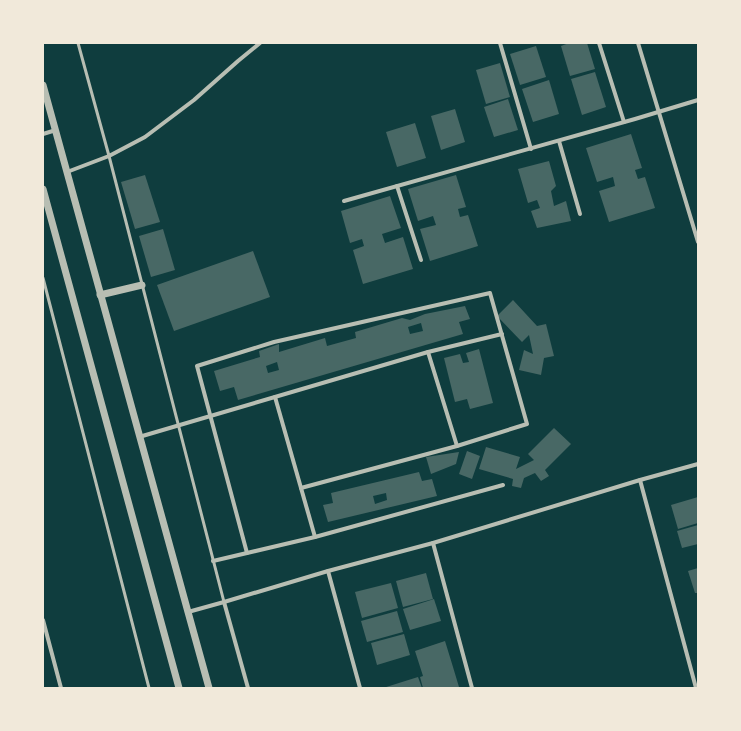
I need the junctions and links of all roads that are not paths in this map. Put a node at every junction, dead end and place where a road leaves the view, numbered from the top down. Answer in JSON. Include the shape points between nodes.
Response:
{"nodes":[{"id":1,"x":78,"y":43,"type":"edge"},
{"id":2,"x":260,"y":43,"type":"edge"},
{"id":3,"x":500,"y":43,"type":"edge"},
{"id":4,"x":599,"y":43,"type":"edge"},
{"id":5,"x":638,"y":43,"type":"edge"},
{"id":6,"x":43,"y":85,"type":"edge"},
{"id":7,"x":698,"y":100,"type":"edge"},
{"id":8,"x":659,"y":113,"type":"junction"},
{"id":9,"x":624,"y":122,"type":"junction"},
{"id":10,"x":56,"y":130,"type":"junction"},
{"id":11,"x":43,"y":134,"type":"edge"},
{"id":12,"x":559,"y":141,"type":"junction"},
{"id":13,"x":531,"y":149,"type":"junction"},
{"id":14,"x":109,"y":156,"type":"junction"},
{"id":15,"x":66,"y":172,"type":"junction"},
{"id":16,"x":397,"y":186,"type":"junction"},
{"id":17,"x":43,"y":189,"type":"edge"},
{"id":18,"x":344,"y":201,"type":"dead end"},
{"id":19,"x":580,"y":214,"type":"dead end"},
{"id":20,"x":698,"y":224,"type":"edge"},
{"id":21,"x":693,"y":226,"type":"junction"},
{"id":22,"x":698,"y":242,"type":"edge"},
{"id":23,"x":421,"y":260,"type":"dead end"},
{"id":24,"x":43,"y":278,"type":"edge"},
{"id":25,"x":142,"y":284,"type":"junction"},
{"id":26,"x":100,"y":294,"type":"junction"},
{"id":27,"x":502,"y":334,"type":"junction"},
{"id":28,"x":428,"y":352,"type":"junction"},
{"id":29,"x":276,"y":397,"type":"junction"},
{"id":30,"x":210,"y":415,"type":"junction"},
{"id":31,"x":179,"y":425,"type":"junction"},
{"id":32,"x":139,"y":437,"type":"junction"},
{"id":33,"x":457,"y":446,"type":"junction"},
{"id":34,"x":698,"y":464,"type":"edge"},
{"id":35,"x":640,"y":480,"type":"junction"},
{"id":36,"x":503,"y":485,"type":"dead end"},
{"id":37,"x":301,"y":488,"type":"junction"},
{"id":38,"x":314,"y":537,"type":"junction"},
{"id":39,"x":433,"y":543,"type":"junction"},
{"id":40,"x":247,"y":553,"type":"junction"},
{"id":41,"x":213,"y":561,"type":"junction"},
{"id":42,"x":328,"y":571,"type":"junction"},
{"id":43,"x":224,"y":602,"type":"junction"},
{"id":44,"x":188,"y":612,"type":"junction"},
{"id":45,"x":43,"y":620,"type":"edge"},
{"id":46,"x":61,"y":688,"type":"edge"},
{"id":47,"x":149,"y":688,"type":"edge"},
{"id":48,"x":179,"y":688,"type":"edge"},
{"id":49,"x":209,"y":688,"type":"edge"},
{"id":50,"x":248,"y":688,"type":"edge"},
{"id":51,"x":360,"y":688,"type":"edge"},
{"id":52,"x":472,"y":688,"type":"edge"},
{"id":53,"x":696,"y":688,"type":"edge"}],
"edges":[{"from":1,"to":14,"type":"lane"},
{"from":2,"to":14,"type":"street","via":[[188,105],[145,136]]},
{"from":3,"to":13,"type":"street"},
{"from":4,"to":9,"type":"street"},
{"from":5,"to":8,"type":"street"},
{"from":6,"to":10,"type":"street"},
{"from":7,"to":8,"type":"street"},
{"from":8,"to":9,"type":"street"},
{"from":8,"to":21,"type":"street"},
{"from":9,"to":12,"type":"street"},
{"from":10,"to":11,"type":"street"},
{"from":10,"to":15,"type":"street"},
{"from":12,"to":13,"type":"street"},
{"from":12,"to":19,"type":"street"},
{"from":13,"to":16,"type":"street"},
{"from":14,"to":15,"type":"street"},
{"from":14,"to":25,"type":"lane"},
{"from":15,"to":26,"type":"street"},
{"from":16,"to":18,"type":"street"},
{"from":16,"to":23,"type":"street"},
{"from":17,"to":48,"type":"street"},
{"from":20,"to":21,"type":"street"},
{"from":21,"to":22,"type":"street"},
{"from":24,"to":47,"type":"lane"},
{"from":25,"to":26,"type":"street"},
{"from":25,"to":31,"type":"lane"},
{"from":26,"to":32,"type":"street"},
{"from":27,"to":28,"type":"street"},
{"from":27,"to":30,"type":"street","via":[[490,293],[274,342],[196,366]]},
{"from":27,"to":33,"type":"street","via":[[527,424]]},
{"from":28,"to":29,"type":"street"},
{"from":28,"to":33,"type":"street"},
{"from":29,"to":30,"type":"street"},
{"from":29,"to":37,"type":"street"},
{"from":30,"to":31,"type":"street"},
{"from":30,"to":40,"type":"street"},
{"from":31,"to":32,"type":"street"},
{"from":31,"to":41,"type":"lane"},
{"from":32,"to":44,"type":"street"},
{"from":33,"to":37,"type":"street"},
{"from":34,"to":35,"type":"street"},
{"from":35,"to":39,"type":"street"},
{"from":35,"to":53,"type":"street"},
{"from":36,"to":38,"type":"street"},
{"from":37,"to":38,"type":"street"},
{"from":38,"to":40,"type":"street"},
{"from":39,"to":42,"type":"street"},
{"from":39,"to":52,"type":"street"},
{"from":40,"to":41,"type":"street"},
{"from":41,"to":43,"type":"lane"},
{"from":42,"to":43,"type":"street"},
{"from":42,"to":51,"type":"street"},
{"from":43,"to":44,"type":"street"},
{"from":43,"to":50,"type":"street"},
{"from":44,"to":49,"type":"street"},
{"from":45,"to":46,"type":"street"}]}
